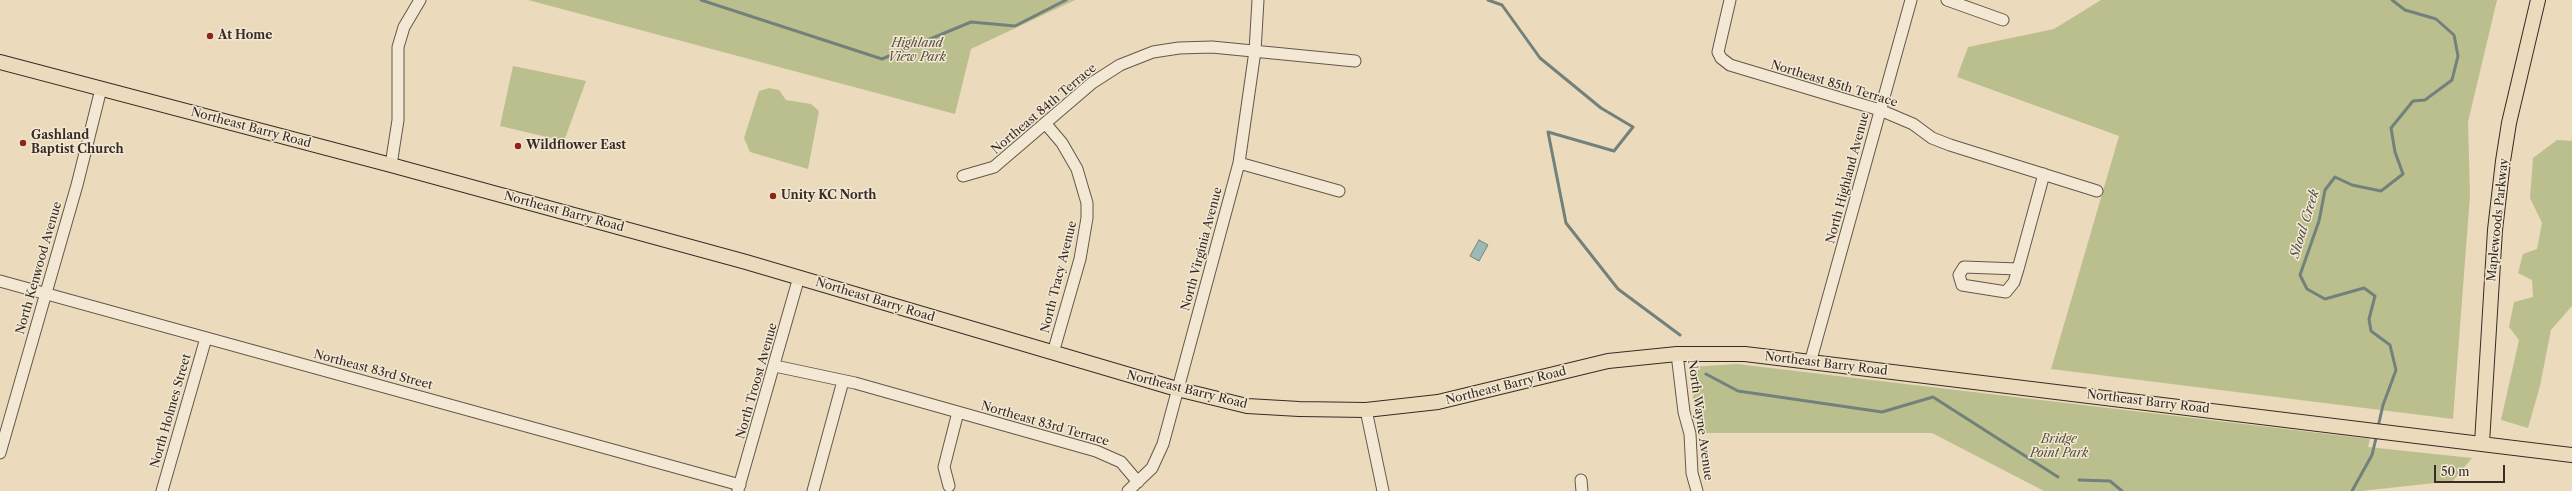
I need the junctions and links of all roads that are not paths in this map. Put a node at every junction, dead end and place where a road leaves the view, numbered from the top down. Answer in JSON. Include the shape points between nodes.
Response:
{"nodes":[{"id":1,"x":420,"y":0,"type":"edge"},
{"id":2,"x":1258,"y":0,"type":"edge"},
{"id":3,"x":1730,"y":0,"type":"edge"},
{"id":4,"x":1911,"y":0,"type":"edge"},
{"id":5,"x":1947,"y":0,"type":"edge"},
{"id":6,"x":2538,"y":0,"type":"edge"},
{"id":7,"x":2003,"y":20,"type":"dead end"},
{"id":8,"x":1255,"y":51,"type":"junction"},
{"id":9,"x":1355,"y":61,"type":"dead end"},
{"id":10,"x":0,"y":62,"type":"edge"},
{"id":11,"x":101,"y":89,"type":"junction"},
{"id":12,"x":1880,"y":110,"type":"junction"},
{"id":13,"x":1045,"y":123,"type":"junction"},
{"id":14,"x":1239,"y":163,"type":"junction"},
{"id":15,"x":391,"y":165,"type":"junction"},
{"id":16,"x":2044,"y":174,"type":"junction"},
{"id":17,"x":963,"y":176,"type":"dead end"},
{"id":18,"x":1339,"y":191,"type":"dead end"},
{"id":19,"x":2097,"y":191,"type":"dead end"},
{"id":20,"x":2018,"y":269,"type":"junction"},
{"id":21,"x":799,"y":277,"type":"junction"},
{"id":22,"x":0,"y":282,"type":"edge"},
{"id":23,"x":44,"y":294,"type":"junction"},
{"id":24,"x":206,"y":338,"type":"junction"},
{"id":25,"x":1053,"y":353,"type":"junction"},
{"id":26,"x":1677,"y":354,"type":"junction"},
{"id":27,"x":1810,"y":363,"type":"junction"},
{"id":28,"x":775,"y":366,"type":"junction"},
{"id":29,"x":843,"y":381,"type":"junction"},
{"id":30,"x":1177,"y":390,"type":"junction"},
{"id":31,"x":1366,"y":410,"type":"junction"},
{"id":32,"x":958,"y":412,"type":"junction"},
{"id":33,"x":2482,"y":443,"type":"junction"},
{"id":34,"x":0,"y":453,"type":"edge"},
{"id":35,"x":2572,"y":455,"type":"edge"},
{"id":36,"x":1138,"y":482,"type":"junction"},
{"id":37,"x":949,"y":486,"type":"dead end"},
{"id":38,"x":739,"y":488,"type":"edge"},
{"id":39,"x":162,"y":491,"type":"edge"},
{"id":40,"x":813,"y":491,"type":"edge"},
{"id":41,"x":1128,"y":491,"type":"edge"},
{"id":42,"x":1383,"y":491,"type":"edge"},
{"id":43,"x":1697,"y":491,"type":"edge"}],
"edges":[{"from":1,"to":15,"type":"street","via":[[404,27],[398,47],[398,120]]},
{"from":2,"to":8,"type":"street","name":"North Virginia Avenue"},
{"from":3,"to":12,"type":"street","name":"Northeast 85th Terrace","via":[[1718,52],[1730,66]]},
{"from":4,"to":12,"type":"street","name":"North Highland Avenue"},
{"from":5,"to":7,"type":"street"},
{"from":6,"to":33,"type":"main road","name":"Maplewoods Parkway","via":[[2509,123],[2503,162],[2495,230]]},
{"from":8,"to":9,"type":"street","name":"Northeast 84th Terrace"},
{"from":8,"to":13,"type":"street","name":"Northeast 84th Terrace","via":[[1196,46],[1165,49],[1137,58],[1092,83]]},
{"from":8,"to":14,"type":"street","name":"North Virginia Avenue"},
{"from":10,"to":11,"type":"main road","name":"Northeast Barry Road"},
{"from":11,"to":15,"type":"main road","name":"Northeast Barry Road"},
{"from":11,"to":23,"type":"street","name":"North Kenwood Avenue","via":[[77,185]]},
{"from":12,"to":16,"type":"street","name":"Northeast 85th Terrace","via":[[1913,124],[1932,138]]},
{"from":12,"to":27,"type":"street","name":"North Highland Avenue"},
{"from":13,"to":17,"type":"street","name":"Northeast 84th Terrace","via":[[994,167]]},
{"from":13,"to":25,"type":"street","name":"North Tracy Avenue","via":[[1062,143],[1077,169],[1087,203],[1080,258]]},
{"from":14,"to":18,"type":"street"},
{"from":14,"to":30,"type":"street","name":"North Virginia Avenue"},
{"from":15,"to":21,"type":"main road","name":"Northeast Barry Road"},
{"from":16,"to":19,"type":"street","name":"Northeast 85th Terrace"},
{"from":16,"to":20,"type":"street"},
{"from":20,"to":20,"type":"street","via":[[1964,267],[1959,275],[1962,285],[2006,292],[2014,282]]},
{"from":21,"to":25,"type":"main road","name":"Northeast Barry Road"},
{"from":21,"to":28,"type":"street","name":"North Troost Avenue"},
{"from":22,"to":23,"type":"street","name":"Northeast 83rd Street"},
{"from":23,"to":24,"type":"street","name":"Northeast 83rd Street"},
{"from":23,"to":34,"type":"street","name":"North Kenwood Avenue"},
{"from":24,"to":38,"type":"street","name":"Northeast 83rd Street"},
{"from":24,"to":39,"type":"street","name":"North Holmes Street"},
{"from":25,"to":30,"type":"main road","name":"Northeast Barry Road"},
{"from":26,"to":27,"type":"main road","name":"Northeast Barry Road","via":[[1745,354]]},
{"from":26,"to":31,"type":"main road","name":"Northeast Barry Road","via":[[1608,361],[1438,402]]},
{"from":26,"to":43,"type":"street","name":"North Wayne Avenue","via":[[1684,412],[1690,434],[1692,473]]},
{"from":27,"to":33,"type":"main road","name":"Northeast Barry Road"},
{"from":28,"to":29,"type":"street","name":"Northeast 83rd Terrace"},
{"from":28,"to":38,"type":"street","name":"North Troost Avenue"},
{"from":29,"to":32,"type":"street","name":"Northeast 83rd Terrace"},
{"from":29,"to":40,"type":"street"},
{"from":30,"to":31,"type":"main road","name":"Northeast Barry Road","via":[[1247,406],[1299,410]]},
{"from":30,"to":36,"type":"street","name":"North Virginia Avenue","via":[[1158,457],[1152,468]]},
{"from":31,"to":42,"type":"street"},
{"from":32,"to":36,"type":"street","name":"Northeast 83rd Terrace","via":[[1096,450],[1121,462]]},
{"from":32,"to":37,"type":"street","via":[[944,467]]},
{"from":33,"to":35,"type":"main road","name":"Northeast Barry Road"},
{"from":36,"to":41,"type":"street","name":"North Virginia Avenue"}]}
